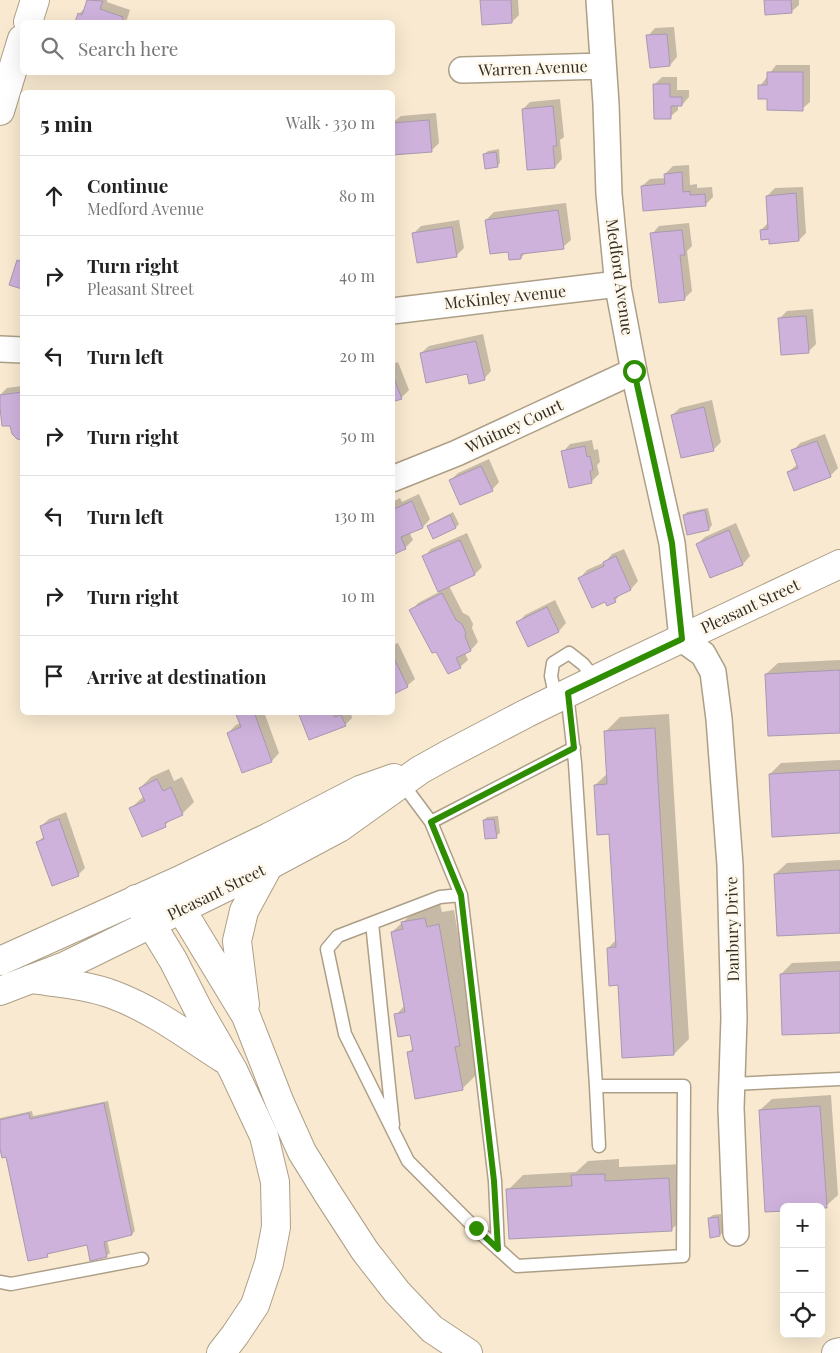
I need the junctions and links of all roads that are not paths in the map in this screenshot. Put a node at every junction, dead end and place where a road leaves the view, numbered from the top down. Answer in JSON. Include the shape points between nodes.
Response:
{"nodes":[{"id":1,"x":35,"y":0,"type":"edge"},
{"id":2,"x":599,"y":0,"type":"edge"},
{"id":3,"x":29,"y":20,"type":"edge"},
{"id":4,"x":20,"y":46,"type":"edge"},
{"id":5,"x":604,"y":66,"type":"junction"},
{"id":6,"x":462,"y":70,"type":"dead end"},
{"id":7,"x":0,"y":111,"type":"edge"},
{"id":8,"x":618,"y":284,"type":"junction"},
{"id":9,"x":395,"y":311,"type":"edge"},
{"id":10,"x":0,"y":350,"type":"edge"},
{"id":11,"x":20,"y":350,"type":"edge"},
{"id":12,"x":634,"y":371,"type":"junction"},
{"id":13,"x":395,"y":478,"type":"edge"},
{"id":14,"x":840,"y":564,"type":"edge"},
{"id":15,"x":682,"y":639,"type":"junction"},
{"id":16,"x":562,"y":696,"type":"junction"},
{"id":17,"x":574,"y":748,"type":"junction"},
{"id":18,"x":411,"y":776,"type":"junction"},
{"id":19,"x":431,"y":822,"type":"junction"},
{"id":20,"x":269,"y":865,"type":"junction"},
{"id":21,"x":167,"y":886,"type":"junction"},
{"id":22,"x":461,"y":895,"type":"junction"},
{"id":23,"x":136,"y":899,"type":"junction"},
{"id":24,"x":181,"y":909,"type":"junction"},
{"id":25,"x":372,"y":923,"type":"junction"},
{"id":26,"x":150,"y":924,"type":"junction"},
{"id":27,"x":0,"y":961,"type":"edge"},
{"id":28,"x":31,"y":979,"type":"junction"},
{"id":29,"x":0,"y":991,"type":"edge"},
{"id":30,"x":246,"y":1016,"type":"junction"},
{"id":31,"x":229,"y":1063,"type":"junction"},
{"id":32,"x":840,"y":1079,"type":"edge"},
{"id":33,"x":732,"y":1084,"type":"junction"},
{"id":34,"x":596,"y":1086,"type":"junction"},
{"id":35,"x":394,"y":1133,"type":"junction"},
{"id":36,"x":599,"y":1146,"type":"dead end"},
{"id":37,"x":736,"y":1233,"type":"dead end"},
{"id":38,"x":498,"y":1249,"type":"junction"},
{"id":39,"x":142,"y":1259,"type":"dead end"},
{"id":40,"x":0,"y":1282,"type":"edge"},
{"id":41,"x":840,"y":1352,"type":"edge"},
{"id":42,"x":221,"y":1353,"type":"edge"},
{"id":43,"x":468,"y":1353,"type":"edge"},
{"id":44,"x":836,"y":1353,"type":"edge"}],
"edges":[{"from":1,"to":3,"type":"main road"},
{"from":2,"to":5,"type":"street","name":"Medford Avenue"},
{"from":4,"to":7,"type":"main road"},
{"from":5,"to":6,"type":"street","name":"Warren Avenue"},
{"from":5,"to":8,"type":"street","name":"Medford Avenue","via":[[609,194]]},
{"from":8,"to":9,"type":"street","name":"McKinley Avenue"},
{"from":8,"to":12,"type":"street","name":"Medford Avenue"},
{"from":10,"to":11,"type":"street"},
{"from":12,"to":13,"type":"street","name":"Whitney Court","via":[[457,453]]},
{"from":12,"to":15,"type":"street","name":"Medford Avenue","via":[[672,543]]},
{"from":14,"to":15,"type":"main road","name":"Pleasant Street"},
{"from":15,"to":16,"type":"main road","name":"Pleasant Street"},
{"from":15,"to":33,"type":"street","name":"Danbury Drive","via":[[703,654],[713,672],[719,719],[730,865],[734,1018]]},
{"from":16,"to":17,"type":"lane"},
{"from":16,"to":18,"type":"main road","name":"Pleasant Street"},
{"from":17,"to":19,"type":"lane"},
{"from":17,"to":34,"type":"lane"},
{"from":18,"to":19,"type":"lane"},
{"from":18,"to":20,"type":"main road","name":"Pleasant Street","via":[[339,828]]},
{"from":18,"to":21,"type":"main road","name":"Pleasant Street","via":[[360,790]]},
{"from":19,"to":22,"type":"lane"},
{"from":20,"to":24,"type":"main road","name":"Pleasant Street"},
{"from":20,"to":30,"type":"main road","via":[[244,911],[237,941]]},
{"from":21,"to":23,"type":"main road","name":"Pleasant Street"},
{"from":21,"to":24,"type":"main road"},
{"from":22,"to":25,"type":"lane","via":[[440,897]]},
{"from":22,"to":38,"type":"lane","via":[[494,1173]]},
{"from":23,"to":26,"type":"main road"},
{"from":23,"to":27,"type":"main road","name":"Pleasant Street"},
{"from":24,"to":26,"type":"main road","name":"Pleasant Street"},
{"from":24,"to":30,"type":"main road"},
{"from":25,"to":35,"type":"lane"},
{"from":25,"to":35,"type":"lane","via":[[338,936],[327,949],[345,1034]]},
{"from":26,"to":28,"type":"main road","name":"Pleasant Street"},
{"from":26,"to":31,"type":"main road"},
{"from":28,"to":29,"type":"main road","name":"Pleasant Street"},
{"from":28,"to":31,"type":"main road","via":[[81,986],[113,995],[145,1009]]},
{"from":30,"to":43,"type":"main road","via":[[302,1152],[328,1194],[397,1292],[432,1329]]},
{"from":31,"to":42,"type":"main road","via":[[264,1136],[274,1182],[276,1228],[255,1305]]},
{"from":32,"to":33,"type":"lane"},
{"from":33,"to":37,"type":"street","name":"Danbury Drive"},
{"from":34,"to":36,"type":"lane"},
{"from":34,"to":38,"type":"lane","via":[[684,1086],[683,1256],[517,1266]]},
{"from":35,"to":38,"type":"lane","via":[[408,1161]]},
{"from":39,"to":40,"type":"lane","via":[[11,1284]]},
{"from":41,"to":44,"type":"main road"}]}
